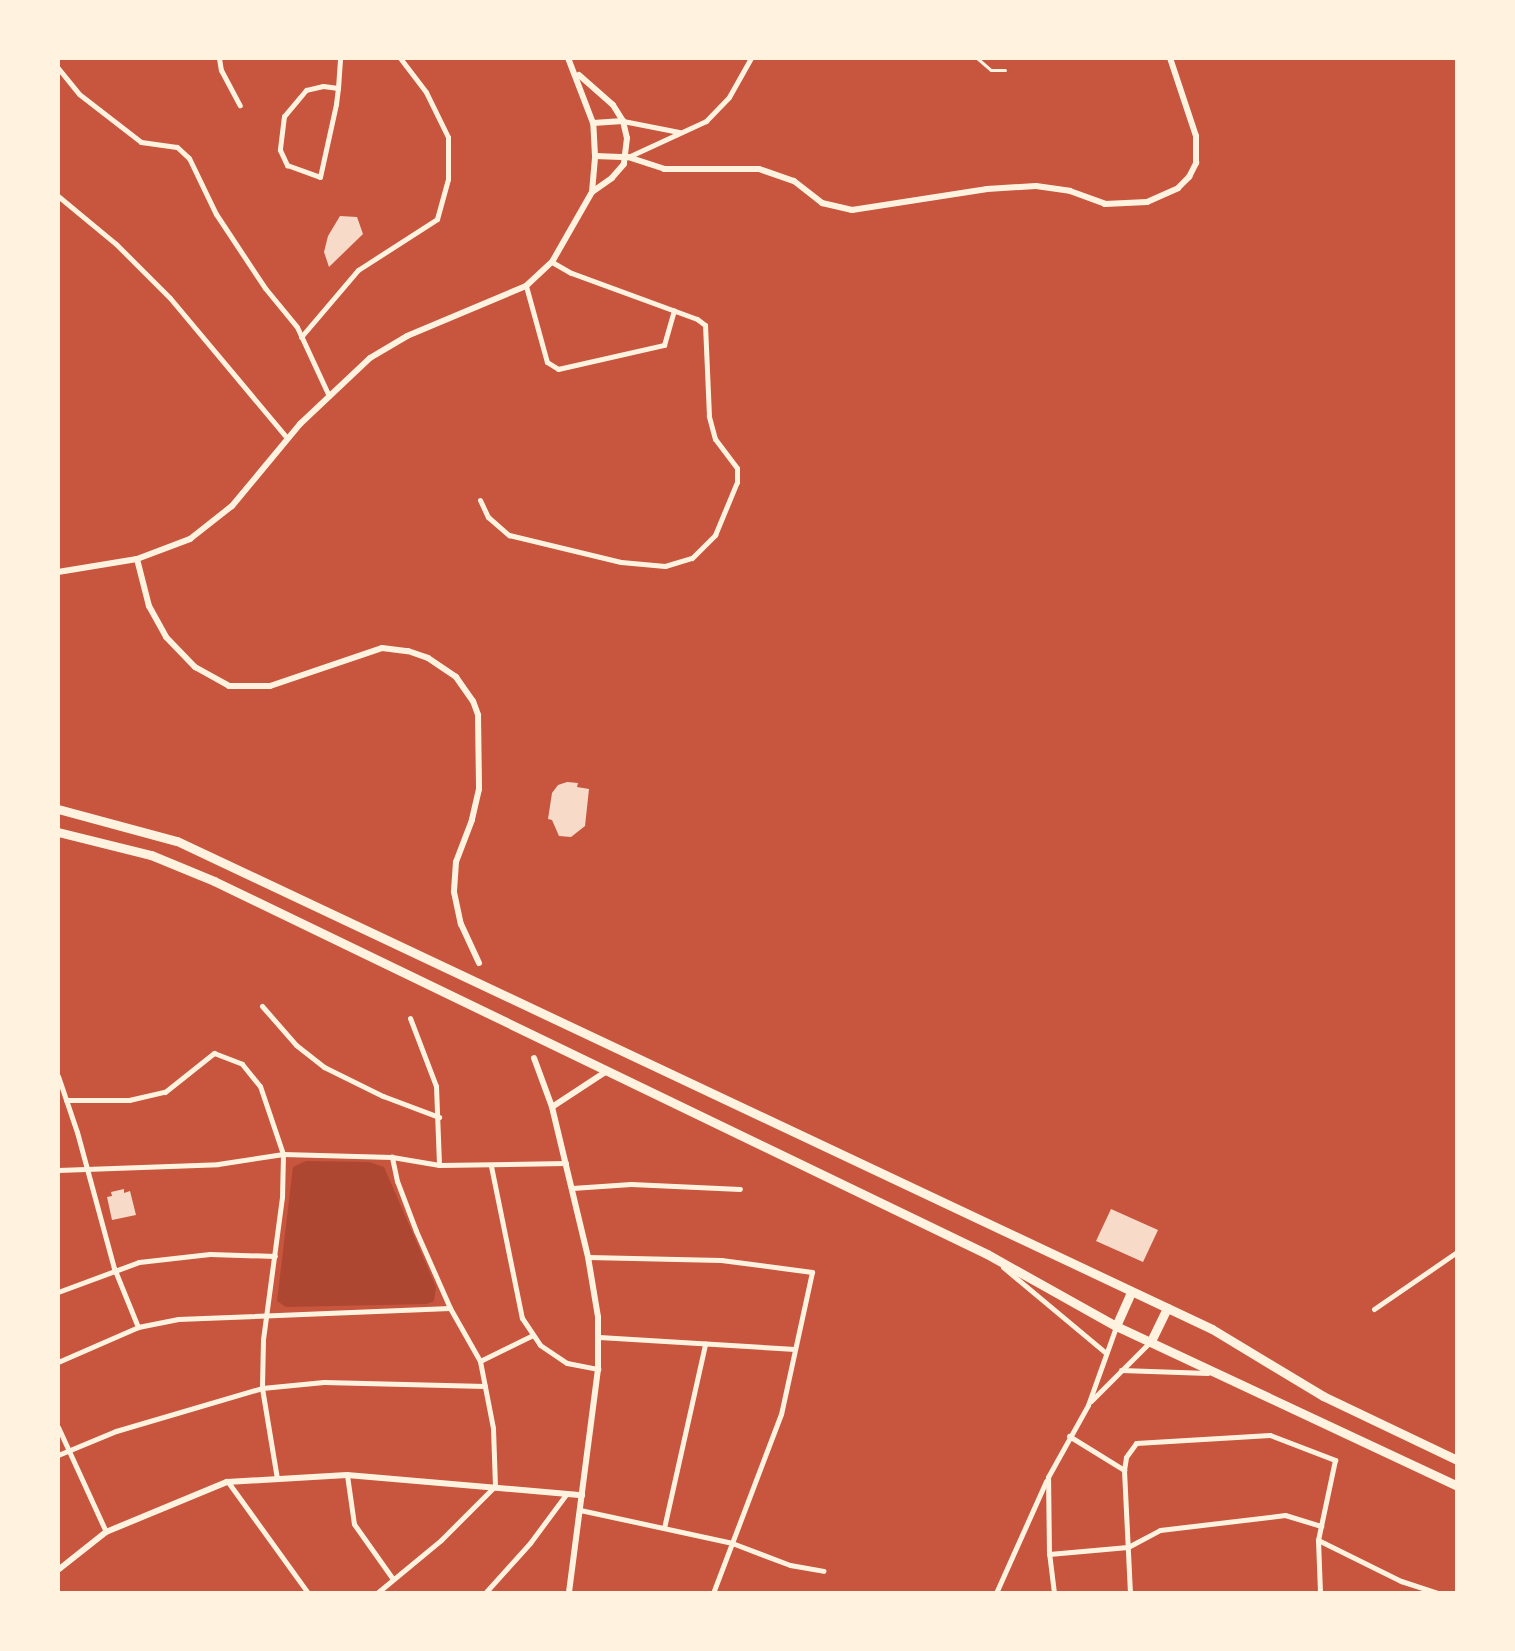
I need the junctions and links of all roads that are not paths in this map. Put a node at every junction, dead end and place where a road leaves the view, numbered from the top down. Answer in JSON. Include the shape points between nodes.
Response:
{"nodes":[{"id":1,"x":219,"y":58,"type":"edge"},
{"id":2,"x":340,"y":58,"type":"edge"},
{"id":3,"x":400,"y":58,"type":"edge"},
{"id":4,"x":568,"y":58,"type":"edge"},
{"id":5,"x":751,"y":58,"type":"edge"},
{"id":6,"x":977,"y":58,"type":"edge"},
{"id":7,"x":1170,"y":58,"type":"edge"},
{"id":8,"x":58,"y":68,"type":"edge"},
{"id":9,"x":1005,"y":70,"type":"dead end"},
{"id":10,"x":576,"y":72,"type":"junction"},
{"id":11,"x":338,"y":88,"type":"junction"},
{"id":12,"x":240,"y":105,"type":"dead end"},
{"id":13,"x":623,"y":121,"type":"junction"},
{"id":14,"x":593,"y":123,"type":"junction"},
{"id":15,"x":679,"y":132,"type":"junction"},
{"id":16,"x":595,"y":156,"type":"junction"},
{"id":17,"x":628,"y":157,"type":"junction"},
{"id":18,"x":592,"y":192,"type":"junction"},
{"id":19,"x":58,"y":196,"type":"edge"},
{"id":20,"x":552,"y":262,"type":"junction"},
{"id":21,"x":526,"y":286,"type":"junction"},
{"id":22,"x":674,"y":310,"type":"junction"},
{"id":23,"x":301,"y":338,"type":"junction"},
{"id":24,"x":329,"y":396,"type":"junction"},
{"id":25,"x":287,"y":438,"type":"junction"},
{"id":26,"x":480,"y":500,"type":"dead end"},
{"id":27,"x":137,"y":559,"type":"junction"},
{"id":28,"x":58,"y":572,"type":"edge"},
{"id":29,"x":58,"y":809,"type":"edge"},
{"id":30,"x":58,"y":832,"type":"edge"},
{"id":31,"x":479,"y":963,"type":"dead end"},
{"id":32,"x":262,"y":1006,"type":"dead end"},
{"id":33,"x":410,"y":1018,"type":"dead end"},
{"id":34,"x":534,"y":1058,"type":"dead end"},
{"id":35,"x":607,"y":1071,"type":"junction"},
{"id":36,"x":58,"y":1076,"type":"edge"},
{"id":37,"x":66,"y":1100,"type":"junction"},
{"id":38,"x":552,"y":1107,"type":"junction"},
{"id":39,"x":439,"y":1117,"type":"junction"},
{"id":40,"x":283,"y":1154,"type":"junction"},
{"id":41,"x":392,"y":1157,"type":"junction"},
{"id":42,"x":566,"y":1163,"type":"junction"},
{"id":43,"x":439,"y":1165,"type":"junction"},
{"id":44,"x":491,"y":1166,"type":"junction"},
{"id":45,"x":87,"y":1168,"type":"junction"},
{"id":46,"x":58,"y":1170,"type":"edge"},
{"id":47,"x":572,"y":1188,"type":"junction"},
{"id":48,"x":740,"y":1189,"type":"dead end"},
{"id":49,"x":1457,"y":1252,"type":"edge"},
{"id":50,"x":987,"y":1254,"type":"junction"},
{"id":51,"x":275,"y":1256,"type":"junction"},
{"id":52,"x":588,"y":1257,"type":"junction"},
{"id":53,"x":114,"y":1268,"type":"junction"},
{"id":54,"x":58,"y":1292,"type":"edge"},
{"id":55,"x":1131,"y":1293,"type":"junction"},
{"id":56,"x":450,"y":1308,"type":"junction"},
{"id":57,"x":1167,"y":1308,"type":"junction"},
{"id":58,"x":1374,"y":1309,"type":"dead end"},
{"id":59,"x":268,"y":1317,"type":"junction"},
{"id":60,"x":1116,"y":1326,"type":"junction"},
{"id":61,"x":138,"y":1327,"type":"junction"},
{"id":62,"x":533,"y":1335,"type":"junction"},
{"id":63,"x":599,"y":1337,"type":"junction"},
{"id":64,"x":1151,"y":1341,"type":"junction"},
{"id":65,"x":705,"y":1344,"type":"junction"},
{"id":66,"x":795,"y":1349,"type":"junction"},
{"id":67,"x":1106,"y":1353,"type":"junction"},
{"id":68,"x":480,"y":1361,"type":"junction"},
{"id":69,"x":58,"y":1362,"type":"edge"},
{"id":70,"x":598,"y":1369,"type":"junction"},
{"id":71,"x":1121,"y":1370,"type":"junction"},
{"id":72,"x":1222,"y":1373,"type":"junction"},
{"id":73,"x":485,"y":1386,"type":"junction"},
{"id":74,"x":262,"y":1388,"type":"junction"},
{"id":75,"x":1088,"y":1405,"type":"junction"},
{"id":76,"x":58,"y":1427,"type":"edge"},
{"id":77,"x":1069,"y":1436,"type":"junction"},
{"id":78,"x":69,"y":1447,"type":"junction"},
{"id":79,"x":58,"y":1455,"type":"edge"},
{"id":80,"x":1457,"y":1460,"type":"edge"},
{"id":81,"x":1124,"y":1470,"type":"junction"},
{"id":82,"x":347,"y":1475,"type":"junction"},
{"id":83,"x":1048,"y":1477,"type":"junction"},
{"id":84,"x":277,"y":1479,"type":"junction"},
{"id":85,"x":227,"y":1482,"type":"junction"},
{"id":86,"x":495,"y":1486,"type":"junction"},
{"id":87,"x":1457,"y":1486,"type":"edge"},
{"id":88,"x":567,"y":1493,"type":"junction"},
{"id":89,"x":582,"y":1495,"type":"junction"},
{"id":90,"x":580,"y":1510,"type":"junction"},
{"id":91,"x":1321,"y":1526,"type":"junction"},
{"id":92,"x":664,"y":1528,"type":"junction"},
{"id":93,"x":106,"y":1532,"type":"junction"},
{"id":94,"x":1318,"y":1540,"type":"junction"},
{"id":95,"x":732,"y":1543,"type":"junction"},
{"id":96,"x":1128,"y":1547,"type":"junction"},
{"id":97,"x":1049,"y":1554,"type":"junction"},
{"id":98,"x":58,"y":1570,"type":"edge"},
{"id":99,"x":823,"y":1571,"type":"dead end"},
{"id":100,"x":393,"y":1579,"type":"junction"},
{"id":101,"x":308,"y":1593,"type":"edge"},
{"id":102,"x":377,"y":1593,"type":"edge"},
{"id":103,"x":485,"y":1593,"type":"edge"},
{"id":104,"x":569,"y":1593,"type":"edge"},
{"id":105,"x":713,"y":1593,"type":"edge"},
{"id":106,"x":996,"y":1593,"type":"edge"},
{"id":107,"x":1054,"y":1593,"type":"edge"},
{"id":108,"x":1130,"y":1593,"type":"edge"},
{"id":109,"x":1320,"y":1593,"type":"edge"},
{"id":110,"x":1438,"y":1593,"type":"edge"}],
"edges":[{"from":1,"to":12,"type":"street"},
{"from":2,"to":11,"type":"street"},
{"from":3,"to":23,"type":"street","via":[[426,92],[448,137],[448,179],[437,219],[358,270]]},
{"from":4,"to":10,"type":"street"},
{"from":5,"to":15,"type":"street","via":[[718,111]]},
{"from":6,"to":9,"type":"lane","via":[[991,70]]},
{"from":7,"to":17,"type":"street","via":[[1196,136],[1196,163],[1178,188],[1147,202],[1105,204],[1036,186],[852,210],[822,203],[794,181],[759,169],[664,169]]},
{"from":8,"to":23,"type":"street","via":[[79,94],[141,142],[177,147],[189,158],[216,214]]},
{"from":10,"to":13,"type":"street"},
{"from":10,"to":14,"type":"street"},
{"from":11,"to":11,"type":"street","via":[[320,177],[287,165],[280,150],[284,116],[306,90]]},
{"from":13,"to":14,"type":"street"},
{"from":13,"to":15,"type":"street"},
{"from":13,"to":17,"type":"street"},
{"from":14,"to":16,"type":"street"},
{"from":15,"to":17,"type":"street"},
{"from":16,"to":17,"type":"street"},
{"from":16,"to":18,"type":"street"},
{"from":17,"to":18,"type":"street"},
{"from":18,"to":20,"type":"street"},
{"from":19,"to":25,"type":"street","via":[[170,298]]},
{"from":20,"to":21,"type":"street"},
{"from":20,"to":22,"type":"street"},
{"from":21,"to":22,"type":"street","via":[[547,362],[558,369],[664,345]]},
{"from":21,"to":24,"type":"street","via":[[384,347]]},
{"from":22,"to":26,"type":"street","via":[[705,325],[709,416],[715,439],[737,468],[737,482],[715,535],[692,558],[665,566],[542,545],[509,535],[488,517]]},
{"from":23,"to":24,"type":"street"},
{"from":24,"to":25,"type":"street"},
{"from":25,"to":27,"type":"street","via":[[210,526],[172,548]]},
{"from":27,"to":28,"type":"street"},
{"from":27,"to":31,"type":"street","via":[[149,606],[166,637],[195,667],[229,686],[270,686],[393,648],[443,666],[466,687],[478,715],[479,789],[453,877],[461,924]]},
{"from":29,"to":55,"type":"highway","via":[[177,841]]},
{"from":30,"to":35,"type":"highway","via":[[117,844],[184,867]]},
{"from":32,"to":39,"type":"street","via":[[324,1067]]},
{"from":33,"to":39,"type":"street","via":[[436,1086]]},
{"from":34,"to":38,"type":"street"},
{"from":35,"to":38,"type":"street"},
{"from":35,"to":50,"type":"highway"},
{"from":36,"to":37,"type":"street"},
{"from":37,"to":40,"type":"street","via":[[129,1100],[165,1092],[214,1053],[242,1064],[260,1086]]},
{"from":37,"to":45,"type":"street"},
{"from":38,"to":42,"type":"street"},
{"from":39,"to":43,"type":"street"},
{"from":40,"to":41,"type":"street"},
{"from":40,"to":45,"type":"street","via":[[218,1164]]},
{"from":40,"to":51,"type":"street"},
{"from":41,"to":43,"type":"street"},
{"from":41,"to":56,"type":"street"},
{"from":42,"to":44,"type":"street"},
{"from":42,"to":47,"type":"street"},
{"from":43,"to":44,"type":"street"},
{"from":44,"to":62,"type":"street","via":[[522,1318]]},
{"from":45,"to":46,"type":"street"},
{"from":45,"to":53,"type":"street"},
{"from":47,"to":48,"type":"street","via":[[631,1184]]},
{"from":47,"to":52,"type":"street"},
{"from":49,"to":58,"type":"street"},
{"from":50,"to":60,"type":"highway"},
{"from":50,"to":67,"type":"street"},
{"from":51,"to":53,"type":"street","via":[[210,1254]]},
{"from":51,"to":59,"type":"street"},
{"from":52,"to":63,"type":"street"},
{"from":52,"to":66,"type":"street","via":[[721,1260],[812,1272]]},
{"from":53,"to":54,"type":"street"},
{"from":53,"to":61,"type":"street"},
{"from":55,"to":57,"type":"highway"},
{"from":55,"to":60,"type":"highway"},
{"from":56,"to":59,"type":"street"},
{"from":56,"to":68,"type":"street"},
{"from":57,"to":64,"type":"highway"},
{"from":57,"to":80,"type":"highway","via":[[1323,1396]]},
{"from":59,"to":61,"type":"street","via":[[178,1319]]},
{"from":59,"to":74,"type":"street"},
{"from":60,"to":64,"type":"highway"},
{"from":60,"to":67,"type":"street"},
{"from":61,"to":69,"type":"street"},
{"from":62,"to":68,"type":"street"},
{"from":62,"to":70,"type":"street","via":[[567,1363]]},
{"from":63,"to":65,"type":"street"},
{"from":63,"to":70,"type":"street"},
{"from":64,"to":71,"type":"street"},
{"from":64,"to":72,"type":"highway"},
{"from":65,"to":66,"type":"street"},
{"from":65,"to":92,"type":"street"},
{"from":66,"to":95,"type":"street","via":[[773,1439]]},
{"from":67,"to":75,"type":"street"},
{"from":68,"to":73,"type":"street"},
{"from":70,"to":89,"type":"street"},
{"from":71,"to":72,"type":"street"},
{"from":71,"to":75,"type":"street"},
{"from":72,"to":87,"type":"highway"},
{"from":73,"to":74,"type":"street","via":[[324,1382]]},
{"from":73,"to":86,"type":"street"},
{"from":74,"to":78,"type":"street"},
{"from":74,"to":84,"type":"street"},
{"from":75,"to":77,"type":"street"},
{"from":76,"to":78,"type":"street"},
{"from":77,"to":81,"type":"street"},
{"from":77,"to":83,"type":"street"},
{"from":78,"to":79,"type":"street"},
{"from":78,"to":93,"type":"street"},
{"from":81,"to":91,"type":"street","via":[[1136,1443],[1270,1435],[1335,1460]]},
{"from":81,"to":96,"type":"street"},
{"from":82,"to":84,"type":"street"},
{"from":82,"to":86,"type":"street"},
{"from":82,"to":100,"type":"street","via":[[354,1524]]},
{"from":83,"to":97,"type":"street"},
{"from":83,"to":106,"type":"street"},
{"from":84,"to":85,"type":"street"},
{"from":85,"to":93,"type":"street"},
{"from":85,"to":101,"type":"street"},
{"from":86,"to":88,"type":"street"},
{"from":86,"to":100,"type":"street"},
{"from":88,"to":89,"type":"street"},
{"from":88,"to":103,"type":"street"},
{"from":89,"to":90,"type":"street"},
{"from":90,"to":92,"type":"street"},
{"from":90,"to":104,"type":"street"},
{"from":91,"to":94,"type":"street"},
{"from":91,"to":96,"type":"street","via":[[1285,1515],[1160,1530]]},
{"from":92,"to":95,"type":"street"},
{"from":93,"to":98,"type":"street"},
{"from":94,"to":109,"type":"street"},
{"from":94,"to":110,"type":"street"},
{"from":95,"to":99,"type":"street"},
{"from":95,"to":105,"type":"street"},
{"from":96,"to":97,"type":"street"},
{"from":96,"to":108,"type":"street"},
{"from":97,"to":107,"type":"street"},
{"from":100,"to":102,"type":"street"}]}
